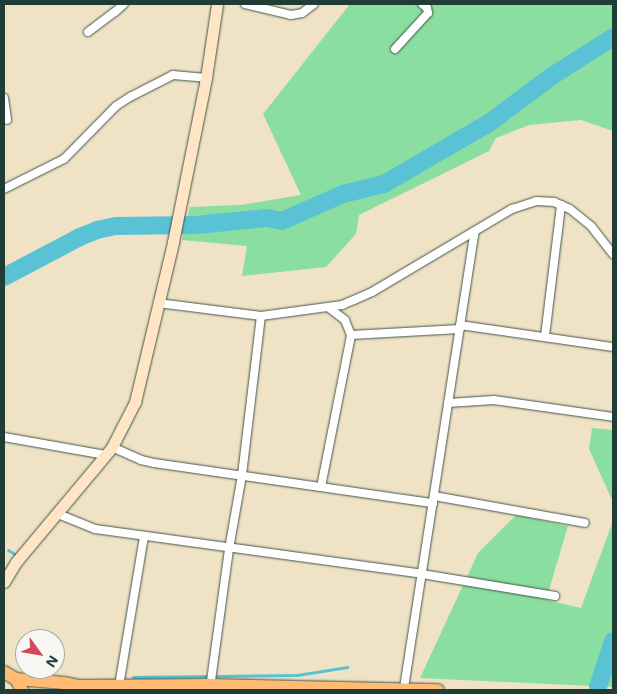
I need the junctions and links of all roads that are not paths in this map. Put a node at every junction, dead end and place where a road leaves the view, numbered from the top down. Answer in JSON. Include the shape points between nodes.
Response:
{"nodes":[{"id":1,"x":124,"y":4,"type":"edge"},
{"id":2,"x":217,"y":4,"type":"edge"},
{"id":3,"x":245,"y":4,"type":"edge"},
{"id":4,"x":314,"y":4,"type":"edge"},
{"id":5,"x":422,"y":4,"type":"edge"},
{"id":6,"x":88,"y":32,"type":"dead end"},
{"id":7,"x":395,"y":49,"type":"dead end"},
{"id":8,"x":206,"y":78,"type":"junction"},
{"id":9,"x":4,"y":98,"type":"edge"},
{"id":10,"x":7,"y":120,"type":"dead end"},
{"id":11,"x":4,"y":189,"type":"edge"},
{"id":12,"x":562,"y":205,"type":"junction"},
{"id":13,"x":475,"y":231,"type":"junction"},
{"id":14,"x":613,"y":254,"type":"edge"},
{"id":15,"x":158,"y":303,"type":"junction"},
{"id":16,"x":328,"y":307,"type":"junction"},
{"id":17,"x":261,"y":316,"type":"junction"},
{"id":18,"x":460,"y":327,"type":"junction"},
{"id":19,"x":351,"y":335,"type":"junction"},
{"id":20,"x":545,"y":336,"type":"junction"},
{"id":21,"x":613,"y":347,"type":"edge"},
{"id":22,"x":448,"y":403,"type":"junction"},
{"id":23,"x":613,"y":417,"type":"edge"},
{"id":24,"x":4,"y":437,"type":"edge"},
{"id":25,"x":108,"y":451,"type":"junction"},
{"id":26,"x":242,"y":475,"type":"junction"},
{"id":27,"x":321,"y":487,"type":"junction"},
{"id":28,"x":433,"y":499,"type":"junction"},
{"id":29,"x":58,"y":514,"type":"junction"},
{"id":30,"x":585,"y":522,"type":"dead end"},
{"id":31,"x":144,"y":536,"type":"junction"},
{"id":32,"x":229,"y":549,"type":"junction"},
{"id":33,"x":422,"y":574,"type":"junction"},
{"id":34,"x":4,"y":582,"type":"edge"},
{"id":35,"x":554,"y":596,"type":"dead end"},
{"id":36,"x":10,"y":676,"type":"edge"},
{"id":37,"x":80,"y":686,"type":"junction"},
{"id":38,"x":119,"y":686,"type":"junction"},
{"id":39,"x":210,"y":688,"type":"edge"},
{"id":40,"x":404,"y":688,"type":"junction"},
{"id":41,"x":67,"y":690,"type":"edge"},
{"id":42,"x":438,"y":690,"type":"edge"}],
"edges":[{"from":1,"to":6,"type":"street"},
{"from":2,"to":8,"type":"main road"},
{"from":3,"to":4,"type":"street","via":[[291,15],[302,13]]},
{"from":5,"to":7,"type":"street","via":[[428,13]]},
{"from":8,"to":11,"type":"street","via":[[173,75],[130,97],[116,106],[64,159]]},
{"from":8,"to":15,"type":"main road"},
{"from":9,"to":10,"type":"street"},
{"from":12,"to":13,"type":"street","via":[[536,201],[524,204]]},
{"from":12,"to":14,"type":"street","via":[[583,218]]},
{"from":12,"to":20,"type":"street"},
{"from":13,"to":16,"type":"street","via":[[372,292],[342,305]]},
{"from":13,"to":18,"type":"street"},
{"from":15,"to":17,"type":"street"},
{"from":15,"to":25,"type":"main road","via":[[135,402]]},
{"from":16,"to":17,"type":"street"},
{"from":16,"to":19,"type":"street","via":[[345,320]]},
{"from":17,"to":26,"type":"street"},
{"from":18,"to":19,"type":"street"},
{"from":18,"to":20,"type":"street"},
{"from":18,"to":22,"type":"street"},
{"from":19,"to":27,"type":"street"},
{"from":20,"to":21,"type":"street"},
{"from":22,"to":23,"type":"street","via":[[494,400]]},
{"from":22,"to":28,"type":"street"},
{"from":24,"to":25,"type":"street"},
{"from":25,"to":26,"type":"street","via":[[141,460]]},
{"from":25,"to":29,"type":"main road"},
{"from":26,"to":27,"type":"street"},
{"from":26,"to":32,"type":"street"},
{"from":27,"to":28,"type":"street"},
{"from":28,"to":30,"type":"street"},
{"from":28,"to":33,"type":"street"},
{"from":29,"to":31,"type":"street","via":[[96,529]]},
{"from":29,"to":34,"type":"main road","via":[[16,562]]},
{"from":31,"to":32,"type":"street"},
{"from":31,"to":38,"type":"street"},
{"from":32,"to":33,"type":"street"},
{"from":32,"to":39,"type":"street"},
{"from":33,"to":35,"type":"street"},
{"from":33,"to":40,"type":"street"},
{"from":36,"to":37,"type":"main road"},
{"from":37,"to":38,"type":"main road"},
{"from":37,"to":41,"type":"main road"},
{"from":38,"to":39,"type":"main road"},
{"from":39,"to":40,"type":"main road"},
{"from":40,"to":42,"type":"main road"}]}
